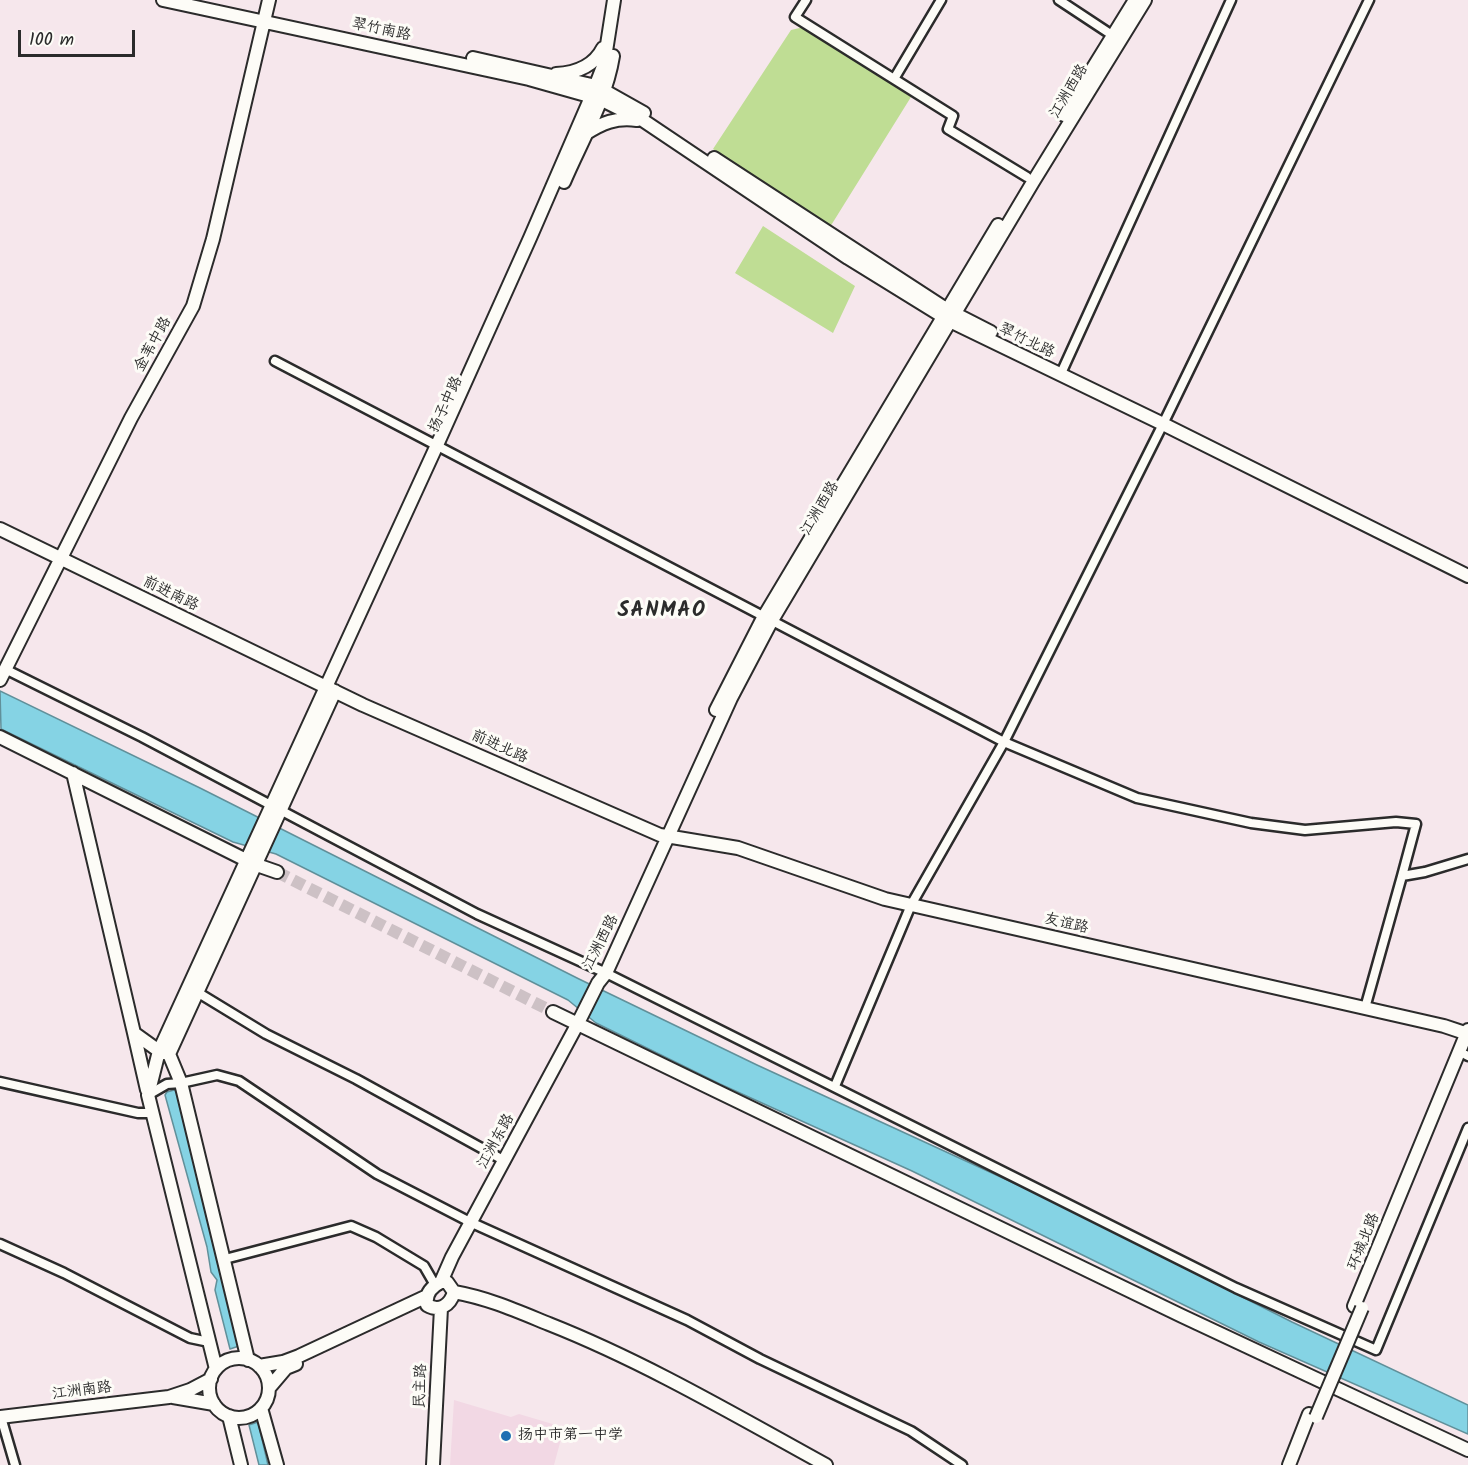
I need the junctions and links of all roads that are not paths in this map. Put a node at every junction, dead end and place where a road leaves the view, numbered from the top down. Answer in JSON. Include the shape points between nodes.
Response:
{"nodes":[{"id":1,"x":163,"y":0,"type":"edge"},
{"id":2,"x":200,"y":0,"type":"edge"},
{"id":3,"x":269,"y":0,"type":"edge"},
{"id":4,"x":614,"y":0,"type":"edge"},
{"id":5,"x":622,"y":0,"type":"edge"},
{"id":6,"x":806,"y":0,"type":"edge"},
{"id":7,"x":941,"y":0,"type":"edge"},
{"id":8,"x":1059,"y":0,"type":"edge"},
{"id":9,"x":1135,"y":0,"type":"edge"},
{"id":10,"x":1145,"y":0,"type":"edge"},
{"id":11,"x":1231,"y":0,"type":"edge"},
{"id":12,"x":1367,"y":1,"type":"edge"},
{"id":13,"x":265,"y":18,"type":"junction"},
{"id":14,"x":1112,"y":35,"type":"junction"},
{"id":15,"x":607,"y":42,"type":"junction"},
{"id":16,"x":549,"y":75,"type":"junction"},
{"id":17,"x":894,"y":79,"type":"junction"},
{"id":18,"x":598,"y":92,"type":"junction"},
{"id":19,"x":644,"y":121,"type":"junction"},
{"id":20,"x":585,"y":134,"type":"junction"},
{"id":21,"x":1027,"y":177,"type":"junction"},
{"id":22,"x":948,"y":315,"type":"junction"},
{"id":23,"x":275,"y":362,"type":"dead end"},
{"id":24,"x":1063,"y":369,"type":"junction"},
{"id":25,"x":1165,"y":421,"type":"junction"},
{"id":26,"x":440,"y":446,"type":"junction"},
{"id":27,"x":0,"y":529,"type":"edge"},
{"id":28,"x":59,"y":558,"type":"junction"},
{"id":29,"x":1468,"y":568,"type":"edge"},
{"id":30,"x":1468,"y":576,"type":"edge"},
{"id":31,"x":767,"y":620,"type":"junction"},
{"id":32,"x":3,"y":674,"type":"edge"},
{"id":33,"x":331,"y":690,"type":"junction"},
{"id":34,"x":0,"y":737,"type":"edge"},
{"id":35,"x":1004,"y":742,"type":"junction"},
{"id":36,"x":73,"y":773,"type":"junction"},
{"id":37,"x":274,"y":811,"type":"junction"},
{"id":38,"x":664,"y":836,"type":"junction"},
{"id":39,"x":253,"y":857,"type":"junction"},
{"id":40,"x":1468,"y":859,"type":"edge"},
{"id":41,"x":277,"y":872,"type":"tunnel mouth"},
{"id":42,"x":1402,"y":876,"type":"junction"},
{"id":43,"x":911,"y":905,"type":"junction"},
{"id":44,"x":601,"y":976,"type":"junction"},
{"id":45,"x":197,"y":992,"type":"junction"},
{"id":46,"x":1365,"y":1008,"type":"junction"},
{"id":47,"x":552,"y":1012,"type":"tunnel mouth"},
{"id":48,"x":579,"y":1021,"type":"junction"},
{"id":49,"x":1468,"y":1032,"type":"edge"},
{"id":50,"x":134,"y":1033,"type":"junction"},
{"id":51,"x":164,"y":1052,"type":"junction"},
{"id":52,"x":1468,"y":1054,"type":"edge"},
{"id":53,"x":0,"y":1082,"type":"edge"},
{"id":54,"x":181,"y":1083,"type":"junction"},
{"id":55,"x":835,"y":1086,"type":"junction"},
{"id":56,"x":148,"y":1095,"type":"junction"},
{"id":57,"x":153,"y":1113,"type":"junction"},
{"id":58,"x":1468,"y":1128,"type":"edge"},
{"id":59,"x":505,"y":1161,"type":"junction"},
{"id":60,"x":470,"y":1222,"type":"junction"},
{"id":61,"x":0,"y":1244,"type":"edge"},
{"id":62,"x":225,"y":1259,"type":"junction"},
{"id":63,"x":438,"y":1283,"type":"junction"},
{"id":64,"x":454,"y":1292,"type":"junction"},
{"id":65,"x":426,"y":1301,"type":"junction"},
{"id":66,"x":1358,"y":1307,"type":"junction"},
{"id":67,"x":441,"y":1308,"type":"junction"},
{"id":68,"x":209,"y":1342,"type":"junction"},
{"id":69,"x":253,"y":1363,"type":"junction"},
{"id":70,"x":213,"y":1374,"type":"junction"},
{"id":71,"x":269,"y":1388,"type":"junction"},
{"id":72,"x":169,"y":1397,"type":"junction"},
{"id":73,"x":214,"y":1404,"type":"junction"},
{"id":74,"x":261,"y":1408,"type":"junction"},
{"id":75,"x":230,"y":1416,"type":"junction"},
{"id":76,"x":1313,"y":1416,"type":"junction"},
{"id":77,"x":1,"y":1417,"type":"edge"},
{"id":78,"x":1468,"y":1450,"type":"edge"},
{"id":79,"x":15,"y":1465,"type":"edge"},
{"id":80,"x":241,"y":1465,"type":"edge"},
{"id":81,"x":277,"y":1465,"type":"edge"},
{"id":82,"x":433,"y":1465,"type":"edge"},
{"id":83,"x":826,"y":1465,"type":"edge"},
{"id":84,"x":962,"y":1465,"type":"edge"},
{"id":85,"x":1288,"y":1465,"type":"edge"},
{"id":86,"x":1296,"y":1465,"type":"edge"}],
"edges":[{"from":1,"to":13,"type":"main road","name":"翠竹南路"},
{"from":2,"to":13,"type":"main road","name":"翠竹南路"},
{"from":3,"to":13,"type":"main road","name":"金苇中路"},
{"from":4,"to":15,"type":"main road","name":"扬子中路"},
{"from":5,"to":18,"type":"main road","name":"扬子中路","via":[[611,69]]},
{"from":6,"to":17,"type":"street","via":[[795,17]]},
{"from":7,"to":17,"type":"street"},
{"from":8,"to":14,"type":"street"},
{"from":9,"to":14,"type":"main road","name":"江洲西路"},
{"from":10,"to":22,"type":"main road","name":"江洲西路"},
{"from":11,"to":24,"type":"street"},
{"from":12,"to":25,"type":"street"},
{"from":13,"to":16,"type":"main road","name":"翠竹南路"},
{"from":13,"to":18,"type":"main road","name":"翠竹南路"},
{"from":13,"to":28,"type":"main road","name":"金苇中路","via":[[213,239],[193,306]]},
{"from":14,"to":21,"type":"main road","name":"江洲西路"},
{"from":15,"to":16,"type":"main road","via":[[597,60],[590,64],[566,74]]},
{"from":15,"to":18,"type":"main road","name":"扬子中路"},
{"from":16,"to":18,"type":"main road","name":"翠竹南路"},
{"from":17,"to":21,"type":"street","via":[[953,116],[948,129]]},
{"from":18,"to":19,"type":"main road","name":"翠竹北路"},
{"from":18,"to":20,"type":"main road","name":"扬子中路"},
{"from":18,"to":22,"type":"main road","name":"翠竹北路","via":[[658,122]]},
{"from":18,"to":26,"type":"main road","name":"扬子中路"},
{"from":19,"to":20,"type":"main road","via":[[616,119]]},
{"from":19,"to":22,"type":"main road","name":"翠竹北路","via":[[848,258]]},
{"from":20,"to":26,"type":"main road","name":"扬子中路"},
{"from":21,"to":22,"type":"main road","name":"江洲西路"},
{"from":22,"to":24,"type":"main road","name":"翠竹北路"},
{"from":22,"to":25,"type":"main road","name":"翠竹北路"},
{"from":22,"to":31,"type":"main road","name":"江洲西路"},
{"from":23,"to":26,"type":"street"},
{"from":24,"to":25,"type":"main road","name":"翠竹北路"},
{"from":25,"to":29,"type":"main road","name":"翠竹北路"},
{"from":25,"to":30,"type":"main road","name":"翠竹北路"},
{"from":25,"to":35,"type":"street"},
{"from":26,"to":31,"type":"street"},
{"from":26,"to":33,"type":"main road","name":"扬子中路"},
{"from":27,"to":28,"type":"main road","name":"前进南路"},
{"from":28,"to":32,"type":"main road","name":"金苇中路"},
{"from":28,"to":33,"type":"main road","name":"前进南路"},
{"from":31,"to":35,"type":"street"},
{"from":31,"to":38,"type":"main road","name":"江洲西路","via":[[724,694]]},
{"from":32,"to":37,"type":"street","via":[[142,737]]},
{"from":33,"to":37,"type":"main road","name":"扬子中路"},
{"from":33,"to":38,"type":"main road","name":"前进北路"},
{"from":34,"to":36,"type":"main road"},
{"from":35,"to":42,"type":"street","via":[[1137,798],[1251,823],[1305,830],[1396,822],[1416,824]]},
{"from":35,"to":43,"type":"street"},
{"from":36,"to":39,"type":"main road"},
{"from":36,"to":50,"type":"main road"},
{"from":37,"to":39,"type":"main road","name":"扬子中路"},
{"from":37,"to":44,"type":"street"},
{"from":38,"to":43,"type":"main road","name":"友谊路","via":[[738,848],[874,896]]},
{"from":38,"to":44,"type":"main road","name":"江洲西路"},
{"from":39,"to":41,"type":"main road"},
{"from":39,"to":45,"type":"main road"},
{"from":39,"to":51,"type":"main road"},
{"from":40,"to":42,"type":"street"},
{"from":42,"to":46,"type":"street"},
{"from":43,"to":46,"type":"main road","name":"友谊路"},
{"from":43,"to":55,"type":"street"},
{"from":44,"to":48,"type":"main road","name":"江洲西路"},
{"from":44,"to":55,"type":"street"},
{"from":45,"to":51,"type":"main road"},
{"from":45,"to":59,"type":"street","via":[[266,1034]]},
{"from":46,"to":49,"type":"main road","name":"友谊路"},
{"from":47,"to":48,"type":"main road"},
{"from":48,"to":59,"type":"main road","name":"江洲东路"},
{"from":48,"to":78,"type":"main road","via":[[1171,1311]]},
{"from":49,"to":66,"type":"main road","name":"环城北路"},
{"from":50,"to":51,"type":"main road"},
{"from":50,"to":56,"type":"main road"},
{"from":51,"to":54,"type":"main road"},
{"from":51,"to":56,"type":"main road"},
{"from":52,"to":66,"type":"main road","name":"环城北路"},
{"from":53,"to":57,"type":"street"},
{"from":54,"to":56,"type":"street","via":[[167,1084]]},
{"from":54,"to":60,"type":"street","via":[[217,1075],[239,1081],[377,1174]]},
{"from":54,"to":62,"type":"main road"},
{"from":55,"to":58,"type":"street","via":[[1236,1288],[1376,1350]]},
{"from":56,"to":57,"type":"main road"},
{"from":57,"to":68,"type":"main road"},
{"from":59,"to":60,"type":"main road","name":"江洲东路"},
{"from":60,"to":63,"type":"main road","name":"江洲东路"},
{"from":60,"to":84,"type":"street","via":[[687,1320],[911,1431]]},
{"from":61,"to":68,"type":"street","via":[[190,1338]]},
{"from":62,"to":63,"type":"street","via":[[351,1226],[424,1266]]},
{"from":62,"to":69,"type":"main road"},
{"from":63,"to":64,"type":"main road","via":[[447,1282]]},
{"from":63,"to":65,"type":"main road"},
{"from":64,"to":67,"type":"main road"},
{"from":64,"to":83,"type":"main road","via":[[481,1296],[586,1339],[711,1401]]},
{"from":65,"to":67,"type":"main road","via":[[434,1309]]},
{"from":65,"to":69,"type":"main road","via":[[291,1359]]},
{"from":65,"to":71,"type":"main road","via":[[285,1368]]},
{"from":66,"to":76,"type":"main road","name":"环城北路","bridge":true},
{"from":67,"to":82,"type":"main road","name":"民主路"},
{"from":68,"to":70,"type":"main road"},
{"from":69,"to":70,"type":"main road","via":[[230,1360]]},
{"from":69,"to":71,"type":"main road","via":[[266,1376]]},
{"from":70,"to":72,"type":"main road","via":[[190,1390]]},
{"from":70,"to":73,"type":"main road","via":[[210,1392]]},
{"from":71,"to":74,"type":"main road"},
{"from":72,"to":73,"type":"main road"},
{"from":72,"to":77,"type":"main road","name":"江洲南路"},
{"from":73,"to":75,"type":"main road"},
{"from":74,"to":75,"type":"main road","via":[[243,1418]]},
{"from":74,"to":81,"type":"main road"},
{"from":75,"to":80,"type":"main road"},
{"from":76,"to":85,"type":"main road","name":"环城北路"},
{"from":76,"to":86,"type":"main road","name":"环城北路"},
{"from":77,"to":79,"type":"street"}]}
